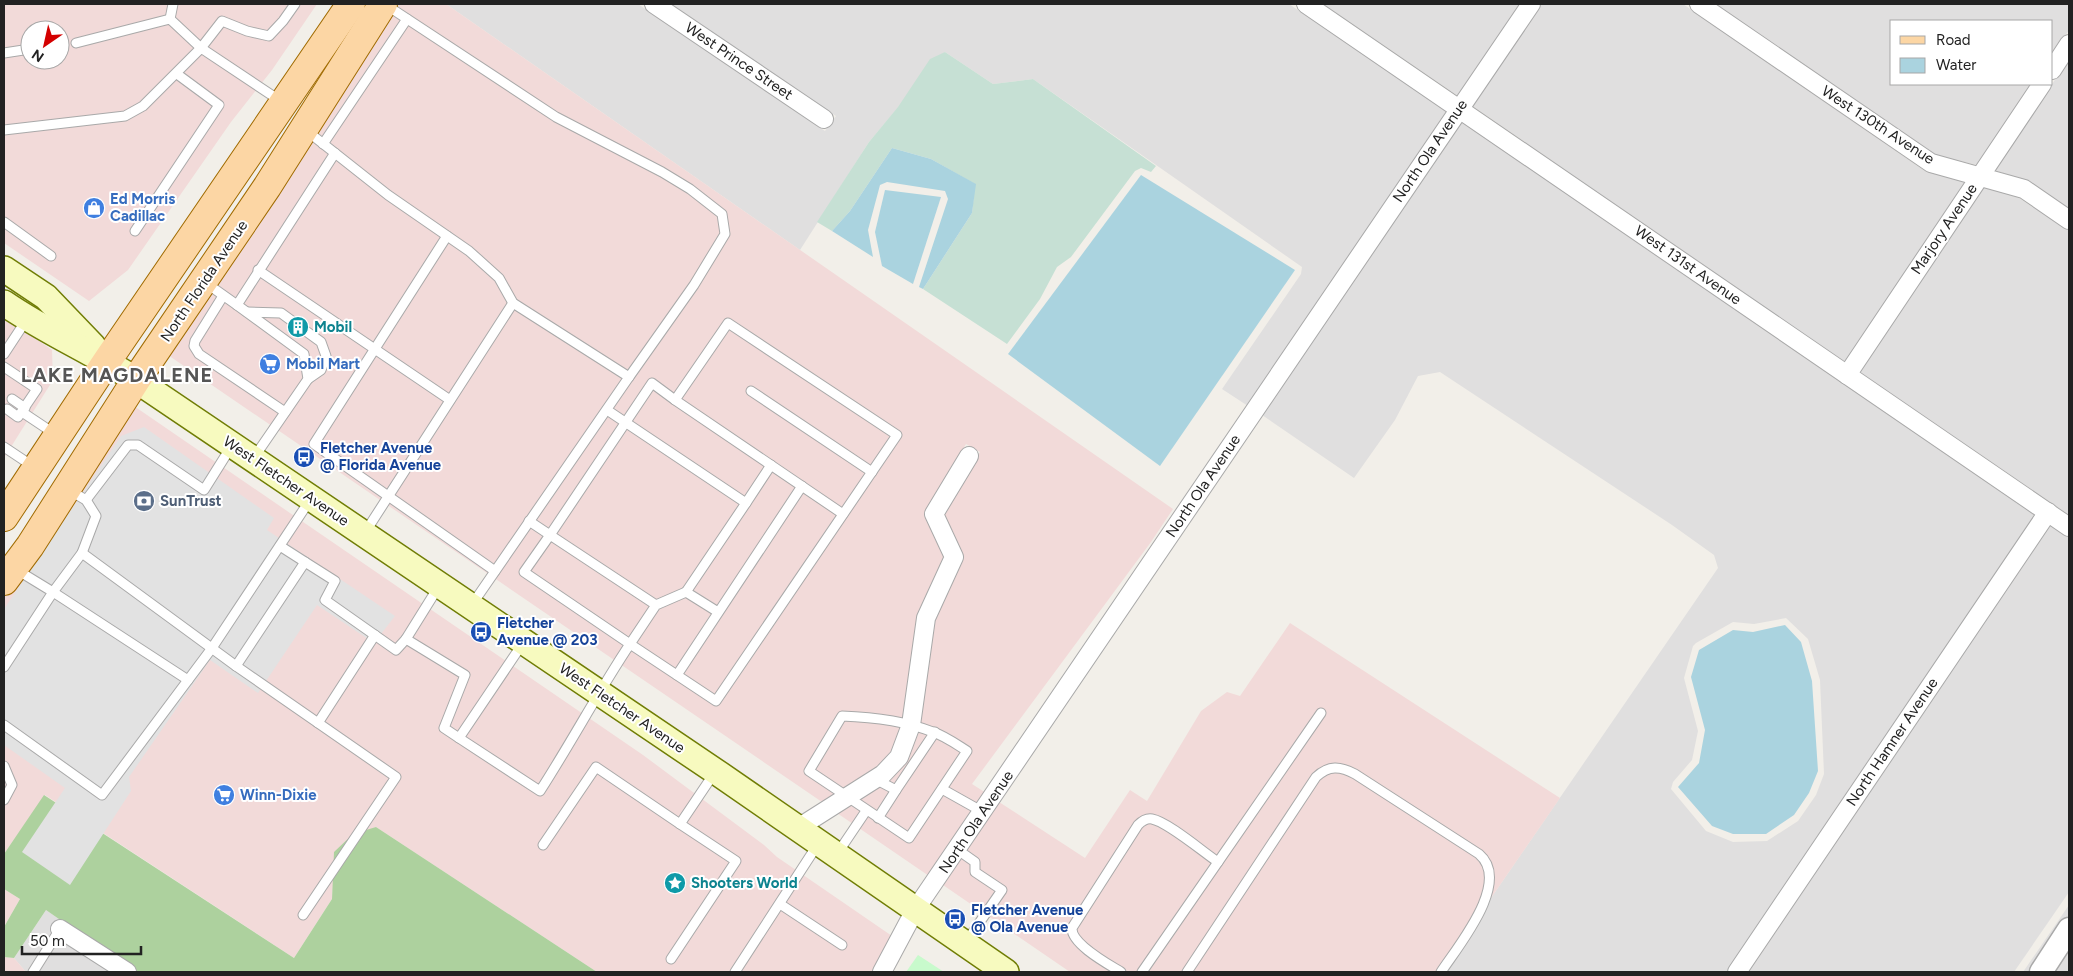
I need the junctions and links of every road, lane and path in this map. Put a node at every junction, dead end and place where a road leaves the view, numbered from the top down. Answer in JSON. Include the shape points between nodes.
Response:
{"nodes":[{"id":1,"x":173,"y":4,"type":"edge"},
{"id":2,"x":295,"y":4,"type":"edge"},
{"id":3,"x":351,"y":4,"type":"edge"},
{"id":4,"x":383,"y":4,"type":"edge"},
{"id":5,"x":654,"y":4,"type":"edge"},
{"id":6,"x":1306,"y":4,"type":"edge"},
{"id":7,"x":1531,"y":4,"type":"edge"},
{"id":8,"x":1699,"y":4,"type":"edge"},
{"id":9,"x":170,"y":19,"type":"junction"},
{"id":10,"x":408,"y":19,"type":"junction"},
{"id":11,"x":76,"y":43,"type":"dead end"},
{"id":12,"x":2069,"y":44,"type":"edge"},
{"id":13,"x":202,"y":48,"type":"junction"},
{"id":14,"x":20,"y":51,"type":"edge"},
{"id":15,"x":4,"y":53,"type":"edge"},
{"id":16,"x":2053,"y":68,"type":"edge"},
{"id":17,"x":177,"y":74,"type":"junction"},
{"id":18,"x":2041,"y":85,"type":"edge"},
{"id":19,"x":284,"y":104,"type":"junction"},
{"id":20,"x":1459,"y":108,"type":"junction"},
{"id":21,"x":824,"y":119,"type":"dead end"},
{"id":22,"x":4,"y":130,"type":"edge"},
{"id":23,"x":314,"y":136,"type":"junction"},
{"id":24,"x":335,"y":153,"type":"junction"},
{"id":25,"x":1980,"y":176,"type":"junction"},
{"id":26,"x":2069,"y":220,"type":"edge"},
{"id":27,"x":4,"y":222,"type":"edge"},
{"id":28,"x":135,"y":231,"type":"dead end"},
{"id":29,"x":447,"y":236,"type":"junction"},
{"id":30,"x":51,"y":256,"type":"dead end"},
{"id":31,"x":4,"y":269,"type":"edge"},
{"id":32,"x":258,"y":270,"type":"junction"},
{"id":33,"x":214,"y":289,"type":"junction"},
{"id":34,"x":4,"y":303,"type":"edge"},
{"id":35,"x":513,"y":303,"type":"junction"},
{"id":36,"x":236,"y":305,"type":"junction"},
{"id":37,"x":246,"y":312,"type":"junction"},
{"id":38,"x":27,"y":319,"type":"junction"},
{"id":39,"x":376,"y":350,"type":"junction"},
{"id":40,"x":4,"y":354,"type":"edge"},
{"id":41,"x":107,"y":361,"type":"junction"},
{"id":42,"x":4,"y":367,"type":"edge"},
{"id":43,"x":1847,"y":375,"type":"junction"},
{"id":44,"x":629,"y":377,"type":"junction"},
{"id":45,"x":308,"y":379,"type":"junction"},
{"id":46,"x":136,"y":380,"type":"junction"},
{"id":47,"x":752,"y":391,"type":"dead end"},
{"id":48,"x":12,"y":399,"type":"dead end"},
{"id":49,"x":450,"y":400,"type":"junction"},
{"id":50,"x":676,"y":400,"type":"junction"},
{"id":51,"x":7,"y":409,"type":"dead end"},
{"id":52,"x":23,"y":410,"type":"junction"},
{"id":53,"x":606,"y":410,"type":"junction"},
{"id":54,"x":285,"y":412,"type":"junction"},
{"id":55,"x":625,"y":423,"type":"junction"},
{"id":56,"x":57,"y":436,"type":"junction"},
{"id":57,"x":232,"y":445,"type":"junction"},
{"id":58,"x":4,"y":447,"type":"edge"},
{"id":59,"x":969,"y":456,"type":"dead end"},
{"id":60,"x":253,"y":459,"type":"junction"},
{"id":61,"x":771,"y":465,"type":"junction"},
{"id":62,"x":36,"y":468,"type":"junction"},
{"id":63,"x":872,"y":472,"type":"junction"},
{"id":64,"x":802,"y":486,"type":"junction"},
{"id":65,"x":76,"y":494,"type":"junction"},
{"id":66,"x":388,"y":497,"type":"junction"},
{"id":67,"x":312,"y":498,"type":"junction"},
{"id":68,"x":746,"y":503,"type":"junction"},
{"id":69,"x":2048,"y":512,"type":"junction"},
{"id":70,"x":843,"y":514,"type":"junction"},
{"id":71,"x":4,"y":517,"type":"edge"},
{"id":72,"x":529,"y":521,"type":"junction"},
{"id":73,"x":2069,"y":527,"type":"edge"},
{"id":74,"x":364,"y":534,"type":"junction"},
{"id":75,"x":550,"y":535,"type":"junction"},
{"id":76,"x":280,"y":546,"type":"junction"},
{"id":77,"x":82,"y":553,"type":"junction"},
{"id":78,"x":305,"y":562,"type":"junction"},
{"id":79,"x":495,"y":571,"type":"junction"},
{"id":80,"x":9,"y":575,"type":"edge"},
{"id":81,"x":439,"y":584,"type":"junction"},
{"id":82,"x":53,"y":592,"type":"junction"},
{"id":83,"x":686,"y":592,"type":"junction"},
{"id":84,"x":656,"y":605,"type":"junction"},
{"id":85,"x":471,"y":606,"type":"junction"},
{"id":86,"x":718,"y":612,"type":"junction"},
{"id":87,"x":375,"y":635,"type":"junction"},
{"id":88,"x":406,"y":639,"type":"junction"},
{"id":89,"x":524,"y":642,"type":"junction"},
{"id":90,"x":630,"y":644,"type":"junction"},
{"id":91,"x":212,"y":648,"type":"junction"},
{"id":92,"x":236,"y":666,"type":"junction"},
{"id":93,"x":4,"y":667,"type":"edge"},
{"id":94,"x":677,"y":675,"type":"junction"},
{"id":95,"x":188,"y":680,"type":"junction"},
{"id":96,"x":598,"y":692,"type":"junction"},
{"id":97,"x":1321,"y":713,"type":"dead end"},
{"id":98,"x":318,"y":723,"type":"junction"},
{"id":99,"x":4,"y":725,"type":"edge"},
{"id":100,"x":911,"y":725,"type":"junction"},
{"id":101,"x":935,"y":732,"type":"junction"},
{"id":102,"x":459,"y":738,"type":"junction"},
{"id":103,"x":4,"y":766,"type":"edge"},
{"id":104,"x":715,"y":771,"type":"junction"},
{"id":105,"x":875,"y":779,"type":"junction"},
{"id":106,"x":942,"y":789,"type":"junction"},
{"id":107,"x":896,"y":790,"type":"junction"},
{"id":108,"x":846,"y":797,"type":"junction"},
{"id":109,"x":4,"y":800,"type":"edge"},
{"id":110,"x":866,"y":811,"type":"junction"},
{"id":111,"x":983,"y":812,"type":"junction"},
{"id":112,"x":878,"y":818,"type":"junction"},
{"id":113,"x":680,"y":824,"type":"junction"},
{"id":114,"x":798,"y":828,"type":"junction"},
{"id":115,"x":543,"y":845,"type":"dead end"},
{"id":116,"x":828,"y":849,"type":"junction"},
{"id":117,"x":958,"y":850,"type":"junction"},
{"id":118,"x":1218,"y":862,"type":"junction"},
{"id":119,"x":780,"y":904,"type":"junction"},
{"id":120,"x":915,"y":910,"type":"junction"},
{"id":121,"x":304,"y":915,"type":"dead end"},
{"id":122,"x":2069,"y":929,"type":"edge"},
{"id":123,"x":60,"y":930,"type":"joint"},
{"id":124,"x":965,"y":944,"type":"junction"},
{"id":125,"x":842,"y":945,"type":"dead end"},
{"id":126,"x":671,"y":959,"type":"dead end"},
{"id":127,"x":33,"y":972,"type":"edge"},
{"id":128,"x":127,"y":972,"type":"edge"},
{"id":129,"x":736,"y":972,"type":"edge"},
{"id":130,"x":882,"y":972,"type":"edge"},
{"id":131,"x":1006,"y":972,"type":"edge"},
{"id":132,"x":1121,"y":972,"type":"edge"},
{"id":133,"x":1142,"y":972,"type":"edge"},
{"id":134,"x":1187,"y":972,"type":"edge"},
{"id":135,"x":1441,"y":972,"type":"edge"},
{"id":136,"x":1737,"y":972,"type":"edge"},
{"id":137,"x":2040,"y":972,"type":"edge"}],
"edges":[{"from":1,"to":9,"type":"lane"},
{"from":2,"to":13,"type":"lane","via":[[269,36],[222,21]]},
{"from":3,"to":19,"type":"main road"},
{"from":4,"to":10,"type":"lane"},
{"from":4,"to":23,"type":"main road","name":"North Florida Avenue"},
{"from":5,"to":21,"type":"street","name":"West Prince Street"},
{"from":6,"to":20,"type":"street","name":"West 131st Avenue"},
{"from":7,"to":20,"type":"street","name":"North Ola Avenue"},
{"from":8,"to":25,"type":"street","name":"West 130th Avenue","via":[[1930,163]]},
{"from":9,"to":11,"type":"lane"},
{"from":9,"to":13,"type":"lane"},
{"from":10,"to":23,"type":"lane"},
{"from":10,"to":44,"type":"lane","via":[[556,117],[690,189],[722,214],[725,234],[694,285]]},
{"from":12,"to":16,"type":"street"},
{"from":13,"to":17,"type":"lane"},
{"from":13,"to":19,"type":"lane"},
{"from":14,"to":15,"type":"lane"},
{"from":17,"to":22,"type":"lane","via":[[143,106],[125,116]]},
{"from":17,"to":28,"type":"lane","via":[[219,105]]},
{"from":18,"to":25,"type":"street","name":"Marjory Avenue"},
{"from":19,"to":41,"type":"main road"},
{"from":20,"to":43,"type":"street","name":"West 131st Avenue"},
{"from":20,"to":111,"type":"street","name":"North Ola Avenue"},
{"from":23,"to":24,"type":"lane"},
{"from":23,"to":33,"type":"main road","name":"North Florida Avenue"},
{"from":24,"to":29,"type":"lane"},
{"from":24,"to":32,"type":"lane"},
{"from":25,"to":26,"type":"street","name":"West 130th Avenue","via":[[2024,189]]},
{"from":25,"to":43,"type":"street","name":"Marjory Avenue"},
{"from":27,"to":30,"type":"lane"},
{"from":29,"to":35,"type":"lane","via":[[499,278]]},
{"from":29,"to":39,"type":"lane"},
{"from":31,"to":41,"type":"main road","via":[[46,297]]},
{"from":32,"to":36,"type":"lane"},
{"from":32,"to":39,"type":"lane"},
{"from":33,"to":36,"type":"lane"},
{"from":33,"to":46,"type":"main road","name":"North Florida Avenue"},
{"from":33,"to":54,"type":"lane","via":[[194,346],[199,354]]},
{"from":34,"to":38,"type":"main road"},
{"from":35,"to":44,"type":"lane"},
{"from":35,"to":49,"type":"lane"},
{"from":36,"to":37,"type":"lane"},
{"from":37,"to":45,"type":"lane","via":[[304,354]]},
{"from":37,"to":45,"type":"lane","via":[[281,313],[321,342],[326,356],[321,370]]},
{"from":38,"to":40,"type":"lane"},
{"from":38,"to":41,"type":"main road"},
{"from":39,"to":49,"type":"lane"},
{"from":39,"to":66,"type":"lane","via":[[314,444]]},
{"from":41,"to":46,"type":"main road","name":"West Fletcher Avenue"},
{"from":41,"to":56,"type":"main road"},
{"from":42,"to":52,"type":"lane","via":[[37,390]]},
{"from":43,"to":69,"type":"street","name":"West 131st Avenue"},
{"from":44,"to":53,"type":"lane"},
{"from":45,"to":54,"type":"lane"},
{"from":46,"to":57,"type":"main road","name":"West Fletcher Avenue"},
{"from":46,"to":65,"type":"main road","name":"North Florida Avenue"},
{"from":47,"to":63,"type":"lane"},
{"from":48,"to":52,"type":"lane"},
{"from":49,"to":66,"type":"lane"},
{"from":50,"to":55,"type":"lane","via":[[652,383]]},
{"from":50,"to":61,"type":"lane"},
{"from":50,"to":63,"type":"lane","via":[[728,323],[897,435]]},
{"from":51,"to":52,"type":"lane","via":[[18,417]]},
{"from":52,"to":56,"type":"lane"},
{"from":53,"to":55,"type":"lane"},
{"from":53,"to":72,"type":"lane"},
{"from":54,"to":60,"type":"lane"},
{"from":55,"to":68,"type":"lane"},
{"from":55,"to":75,"type":"lane"},
{"from":56,"to":62,"type":"main road"},
{"from":57,"to":60,"type":"main road","name":"West Fletcher Avenue"},
{"from":57,"to":65,"type":"lane","via":[[204,490],[138,445],[128,445]]},
{"from":58,"to":62,"type":"lane"},
{"from":59,"to":100,"type":"street","via":[[934,514],[954,557],[926,618]]},
{"from":60,"to":67,"type":"main road","name":"West Fletcher Avenue"},
{"from":61,"to":64,"type":"lane"},
{"from":61,"to":68,"type":"lane"},
{"from":62,"to":71,"type":"main road"},
{"from":63,"to":70,"type":"lane"},
{"from":64,"to":70,"type":"lane"},
{"from":64,"to":86,"type":"lane"},
{"from":65,"to":77,"type":"lane","via":[[96,516]]},
{"from":65,"to":80,"type":"main road","name":"North Florida Avenue"},
{"from":66,"to":74,"type":"lane"},
{"from":66,"to":79,"type":"lane"},
{"from":67,"to":74,"type":"main road","name":"West Fletcher Avenue"},
{"from":67,"to":76,"type":"lane"},
{"from":68,"to":83,"type":"lane"},
{"from":69,"to":73,"type":"street","name":"West 131st Avenue"},
{"from":69,"to":136,"type":"street","name":"North Hamner Avenue"},
{"from":70,"to":94,"type":"lane","via":[[716,701]]},
{"from":72,"to":75,"type":"lane"},
{"from":72,"to":79,"type":"lane"},
{"from":74,"to":81,"type":"main road","name":"West Fletcher Avenue"},
{"from":75,"to":84,"type":"lane"},
{"from":75,"to":90,"type":"lane","via":[[524,572]]},
{"from":76,"to":78,"type":"lane"},
{"from":76,"to":91,"type":"lane"},
{"from":77,"to":82,"type":"lane"},
{"from":77,"to":91,"type":"lane"},
{"from":78,"to":87,"type":"lane","via":[[336,581],[325,600]]},
{"from":78,"to":92,"type":"lane"},
{"from":79,"to":85,"type":"lane"},
{"from":80,"to":82,"type":"lane"},
{"from":81,"to":85,"type":"main road","name":"West Fletcher Avenue"},
{"from":81,"to":88,"type":"lane"},
{"from":82,"to":93,"type":"lane"},
{"from":82,"to":95,"type":"lane"},
{"from":83,"to":84,"type":"lane"},
{"from":83,"to":86,"type":"lane"},
{"from":84,"to":90,"type":"lane"},
{"from":85,"to":89,"type":"main road","name":"West Fletcher Avenue"},
{"from":86,"to":94,"type":"lane"},
{"from":87,"to":88,"type":"lane","via":[[396,650]]},
{"from":87,"to":98,"type":"lane"},
{"from":88,"to":102,"type":"lane","via":[[465,675],[444,728]]},
{"from":89,"to":96,"type":"main road","name":"West Fletcher Avenue"},
{"from":89,"to":102,"type":"lane"},
{"from":90,"to":94,"type":"lane"},
{"from":90,"to":96,"type":"lane"},
{"from":91,"to":92,"type":"lane"},
{"from":91,"to":95,"type":"lane"},
{"from":92,"to":98,"type":"lane"},
{"from":95,"to":99,"type":"lane","via":[[102,795]]},
{"from":96,"to":102,"type":"lane","via":[[564,755],[540,791]]},
{"from":96,"to":104,"type":"main road","name":"West Fletcher Avenue"},
{"from":97,"to":118,"type":"lane"},
{"from":98,"to":121,"type":"lane","via":[[396,777]]},
{"from":100,"to":101,"type":"lane"},
{"from":100,"to":105,"type":"street","via":[[900,757]]},
{"from":100,"to":108,"type":"lane","via":[[862,716],[842,716],[808,771]]},
{"from":101,"to":106,"type":"lane","via":[[967,751]]},
{"from":101,"to":107,"type":"lane"},
{"from":103,"to":109,"type":"lane","via":[[12,785]]},
{"from":104,"to":113,"type":"lane"},
{"from":104,"to":114,"type":"main road","name":"West Fletcher Avenue"},
{"from":105,"to":107,"type":"lane"},
{"from":105,"to":108,"type":"street"},
{"from":106,"to":111,"type":"lane"},
{"from":106,"to":112,"type":"lane","via":[[909,838]]},
{"from":107,"to":112,"type":"lane"},
{"from":108,"to":110,"type":"lane"},
{"from":108,"to":114,"type":"street"},
{"from":110,"to":112,"type":"lane"},
{"from":110,"to":116,"type":"lane"},
{"from":111,"to":117,"type":"street","name":"North Ola Avenue"},
{"from":113,"to":115,"type":"lane","via":[[596,767]]},
{"from":113,"to":126,"type":"lane","via":[[736,861]]},
{"from":114,"to":116,"type":"main road","name":"West Fletcher Avenue"},
{"from":116,"to":119,"type":"lane"},
{"from":116,"to":120,"type":"main road","name":"West Fletcher Avenue"},
{"from":117,"to":120,"type":"street","name":"North Ola Avenue"},
{"from":117,"to":124,"type":"lane","via":[[976,862],[976,872],[1002,890]]},
{"from":118,"to":132,"type":"lane","via":[[1163,824],[1152,819],[1138,825],[1076,921],[1072,933],[1077,942]]},
{"from":118,"to":133,"type":"lane"},
{"from":119,"to":125,"type":"lane"},
{"from":119,"to":129,"type":"lane"},
{"from":120,"to":124,"type":"main road","name":"West Fletcher Avenue"},
{"from":120,"to":130,"type":"street","name":"North Ola Avenue"},
{"from":122,"to":137,"type":"street"},
{"from":123,"to":127,"type":"lane"},
{"from":123,"to":128,"type":"street"},
{"from":124,"to":131,"type":"main road","name":"West Fletcher Avenue"},
{"from":134,"to":135,"type":"lane","via":[[1316,777],[1335,767],[1355,774],[1479,854],[1488,864],[1491,877],[1482,907]]}]}
